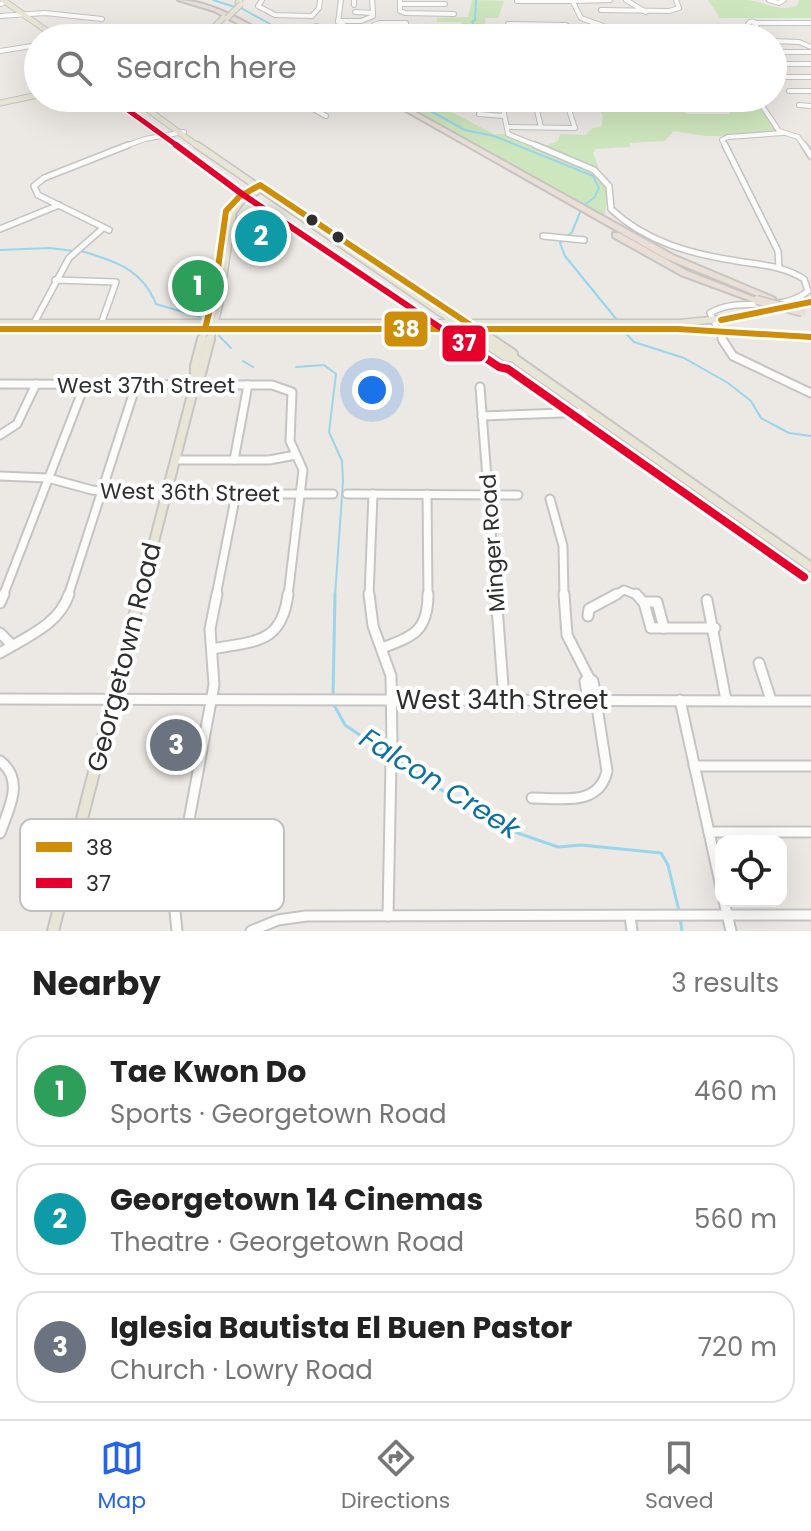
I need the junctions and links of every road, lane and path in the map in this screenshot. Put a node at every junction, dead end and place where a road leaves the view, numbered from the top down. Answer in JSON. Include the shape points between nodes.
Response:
{"nodes":[{"id":1,"x":180,"y":0,"type":"edge"},
{"id":2,"x":195,"y":0,"type":"edge"},
{"id":3,"x":262,"y":0,"type":"edge"},
{"id":4,"x":320,"y":0,"type":"edge"},
{"id":5,"x":341,"y":0,"type":"edge"},
{"id":6,"x":372,"y":0,"type":"edge"},
{"id":7,"x":517,"y":0,"type":"edge"},
{"id":8,"x":603,"y":0,"type":"edge"},
{"id":9,"x":610,"y":0,"type":"edge"},
{"id":10,"x":626,"y":0,"type":"edge"},
{"id":11,"x":676,"y":0,"type":"edge"},
{"id":12,"x":769,"y":0,"type":"edge"},
{"id":13,"x":784,"y":0,"type":"edge"},
{"id":14,"x":573,"y":1,"type":"edge"},
{"id":15,"x":2,"y":2,"type":"edge"},
{"id":16,"x":241,"y":2,"type":"edge"},
{"id":17,"x":400,"y":2,"type":"edge"},
{"id":18,"x":445,"y":4,"type":"dead end"},
{"id":19,"x":601,"y":10,"type":"dead end"},
{"id":20,"x":355,"y":12,"type":"dead end"},
{"id":21,"x":515,"y":12,"type":"dead end"},
{"id":22,"x":646,"y":12,"type":"junction"},
{"id":23,"x":373,"y":13,"type":"junction"},
{"id":24,"x":20,"y":14,"type":"junction"},
{"id":25,"x":454,"y":14,"type":"dead end"},
{"id":26,"x":0,"y":16,"type":"edge"},
{"id":27,"x":312,"y":16,"type":"junction"},
{"id":28,"x":102,"y":19,"type":"dead end"},
{"id":29,"x":338,"y":21,"type":"junction"},
{"id":30,"x":754,"y":23,"type":"dead end"},
{"id":31,"x":790,"y":23,"type":"junction"},
{"id":32,"x":811,"y":23,"type":"edge"},
{"id":33,"x":34,"y":24,"type":"edge"},
{"id":34,"x":220,"y":24,"type":"edge"},
{"id":35,"x":244,"y":24,"type":"edge"},
{"id":36,"x":253,"y":24,"type":"edge"},
{"id":37,"x":315,"y":24,"type":"edge"},
{"id":38,"x":343,"y":24,"type":"edge"},
{"id":39,"x":596,"y":24,"type":"edge"},
{"id":40,"x":795,"y":30,"type":"dead end"},
{"id":41,"x":787,"y":42,"type":"edge"},
{"id":42,"x":24,"y":47,"type":"edge"},
{"id":43,"x":811,"y":50,"type":"edge"},
{"id":44,"x":0,"y":51,"type":"edge"},
{"id":45,"x":787,"y":51,"type":"edge"},
{"id":46,"x":787,"y":64,"type":"edge"},
{"id":47,"x":811,"y":64,"type":"edge"},
{"id":48,"x":787,"y":77,"type":"edge"},
{"id":49,"x":811,"y":77,"type":"edge"},
{"id":50,"x":789,"y":91,"type":"dead end"},
{"id":51,"x":811,"y":91,"type":"edge"},
{"id":52,"x":24,"y":97,"type":"edge"},
{"id":53,"x":0,"y":102,"type":"edge"},
{"id":54,"x":799,"y":105,"type":"dead end"},
{"id":55,"x":811,"y":106,"type":"edge"},
{"id":56,"x":154,"y":112,"type":"edge"},
{"id":57,"x":319,"y":112,"type":"edge"},
{"id":58,"x":400,"y":112,"type":"edge"},
{"id":59,"x":410,"y":112,"type":"edge"},
{"id":60,"x":503,"y":112,"type":"edge"},
{"id":61,"x":537,"y":112,"type":"edge"},
{"id":62,"x":570,"y":112,"type":"edge"},
{"id":63,"x":767,"y":112,"type":"edge"},
{"id":64,"x":479,"y":114,"type":"dead end"},
{"id":65,"x":326,"y":116,"type":"dead end"},
{"id":66,"x":504,"y":116,"type":"junction"},
{"id":67,"x":541,"y":127,"type":"junction"},
{"id":68,"x":508,"y":130,"type":"junction"},
{"id":69,"x":181,"y":132,"type":"junction"},
{"id":70,"x":783,"y":133,"type":"junction"},
{"id":71,"x":811,"y":155,"type":"edge"},
{"id":72,"x":259,"y":188,"type":"junction"},
{"id":73,"x":566,"y":203,"type":"junction"},
{"id":74,"x":59,"y":205,"type":"junction"},
{"id":75,"x":594,"y":219,"type":"junction"},
{"id":76,"x":0,"y":229,"type":"edge"},
{"id":77,"x":546,"y":236,"type":"dead end"},
{"id":78,"x":582,"y":240,"type":"dead end"},
{"id":79,"x":779,"y":268,"type":"junction"},
{"id":80,"x":55,"y":280,"type":"junction"},
{"id":81,"x":811,"y":302,"type":"edge"},
{"id":82,"x":808,"y":312,"type":"edge"},
{"id":83,"x":445,"y":314,"type":"junction"},
{"id":84,"x":715,"y":321,"type":"junction"},
{"id":85,"x":34,"y":323,"type":"junction"},
{"id":86,"x":437,"y":323,"type":"junction"},
{"id":87,"x":459,"y":323,"type":"junction"},
{"id":88,"x":101,"y":324,"type":"junction"},
{"id":89,"x":122,"y":324,"type":"junction"},
{"id":90,"x":0,"y":326,"type":"edge"},
{"id":91,"x":209,"y":326,"type":"junction"},
{"id":92,"x":468,"y":326,"type":"junction"},
{"id":93,"x":603,"y":326,"type":"junction"},
{"id":94,"x":636,"y":326,"type":"junction"},
{"id":95,"x":327,"y":327,"type":"junction"},
{"id":96,"x":85,"y":329,"type":"junction"},
{"id":97,"x":668,"y":329,"type":"junction"},
{"id":98,"x":478,"y":330,"type":"junction"},
{"id":99,"x":504,"y":330,"type":"junction"},
{"id":100,"x":719,"y":330,"type":"junction"},
{"id":101,"x":811,"y":337,"type":"edge"},
{"id":102,"x":494,"y":341,"type":"junction"},
{"id":103,"x":512,"y":357,"type":"junction"},
{"id":104,"x":0,"y":384,"type":"edge"},
{"id":105,"x":36,"y":384,"type":"junction"},
{"id":106,"x":85,"y":384,"type":"junction"},
{"id":107,"x":194,"y":384,"type":"junction"},
{"id":108,"x":136,"y":385,"type":"junction"},
{"id":109,"x":248,"y":385,"type":"junction"},
{"id":110,"x":480,"y":387,"type":"dead end"},
{"id":111,"x":811,"y":393,"type":"edge"},
{"id":112,"x":589,"y":412,"type":"junction"},
{"id":113,"x":482,"y":416,"type":"junction"},
{"id":114,"x":0,"y":435,"type":"edge"},
{"id":115,"x":296,"y":455,"type":"junction"},
{"id":116,"x":175,"y":460,"type":"junction"},
{"id":117,"x":234,"y":460,"type":"junction"},
{"id":118,"x":0,"y":476,"type":"edge"},
{"id":119,"x":48,"y":478,"type":"junction"},
{"id":120,"x":101,"y":492,"type":"junction"},
{"id":121,"x":166,"y":494,"type":"junction"},
{"id":122,"x":236,"y":494,"type":"junction"},
{"id":123,"x":300,"y":494,"type":"junction"},
{"id":124,"x":333,"y":494,"type":"dead end"},
{"id":125,"x":347,"y":494,"type":"dead end"},
{"id":126,"x":373,"y":494,"type":"junction"},
{"id":127,"x":427,"y":494,"type":"junction"},
{"id":128,"x":489,"y":495,"type":"junction"},
{"id":129,"x":518,"y":495,"type":"dead end"},
{"id":130,"x":550,"y":499,"type":"dead end"},
{"id":131,"x":811,"y":567,"type":"edge"},
{"id":132,"x":707,"y":600,"type":"dead end"},
{"id":133,"x":0,"y":603,"type":"edge"},
{"id":134,"x":588,"y":616,"type":"dead end"},
{"id":135,"x":715,"y":628,"type":"junction"},
{"id":136,"x":0,"y":633,"type":"edge"},
{"id":137,"x":11,"y":644,"type":"junction"},
{"id":138,"x":382,"y":648,"type":"junction"},
{"id":139,"x":212,"y":649,"type":"junction"},
{"id":140,"x":0,"y":653,"type":"edge"},
{"id":141,"x":759,"y":663,"type":"dead end"},
{"id":142,"x":0,"y":699,"type":"edge"},
{"id":143,"x":114,"y":699,"type":"junction"},
{"id":144,"x":211,"y":699,"type":"junction"},
{"id":145,"x":393,"y":699,"type":"junction"},
{"id":146,"x":504,"y":699,"type":"junction"},
{"id":147,"x":592,"y":700,"type":"junction"},
{"id":148,"x":680,"y":700,"type":"junction"},
{"id":149,"x":726,"y":700,"type":"junction"},
{"id":150,"x":771,"y":700,"type":"junction"},
{"id":151,"x":811,"y":701,"type":"edge"},
{"id":152,"x":392,"y":746,"type":"dead end"},
{"id":153,"x":391,"y":762,"type":"dead end"},
{"id":154,"x":5,"y":764,"type":"edge"},
{"id":155,"x":694,"y":766,"type":"junction"},
{"id":156,"x":811,"y":766,"type":"edge"},
{"id":157,"x":532,"y":798,"type":"dead end"},
{"id":158,"x":82,"y":819,"type":"edge"},
{"id":159,"x":189,"y":819,"type":"edge"},
{"id":160,"x":709,"y":832,"type":"junction"},
{"id":161,"x":811,"y":832,"type":"edge"},
{"id":162,"x":0,"y":833,"type":"edge"},
{"id":163,"x":715,"y":860,"type":"edge"},
{"id":164,"x":726,"y":907,"type":"edge"},
{"id":165,"x":58,"y":911,"type":"edge"},
{"id":166,"x":175,"y":911,"type":"edge"},
{"id":167,"x":811,"y":915,"type":"edge"},
{"id":168,"x":388,"y":916,"type":"junction"},
{"id":169,"x":630,"y":916,"type":"junction"},
{"id":170,"x":728,"y":916,"type":"junction"},
{"id":171,"x":53,"y":931,"type":"edge"},
{"id":172,"x":177,"y":931,"type":"edge"},
{"id":173,"x":251,"y":931,"type":"edge"},
{"id":174,"x":632,"y":931,"type":"edge"},
{"id":175,"x":731,"y":931,"type":"edge"}],
"edges":[{"from":1,"to":35,"type":"highway"},
{"from":2,"to":36,"type":"highway"},
{"from":3,"to":27,"type":"street","via":[[258,6],[275,15]]},
{"from":4,"to":27,"type":"street"},
{"from":5,"to":29,"type":"street"},
{"from":6,"to":23,"type":"street"},
{"from":7,"to":14,"type":"street"},
{"from":7,"to":21,"type":"street"},
{"from":8,"to":14,"type":"street"},
{"from":9,"to":14,"type":"street"},
{"from":10,"to":22,"type":"street"},
{"from":11,"to":22,"type":"street","via":[[679,7]]},
{"from":12,"to":13,"type":"street"},
{"from":14,"to":39,"type":"street","via":[[582,19]]},
{"from":15,"to":24,"type":"main road"},
{"from":16,"to":34,"type":"main road","bridge":true},
{"from":17,"to":18,"type":"street"},
{"from":17,"to":25,"type":"street","via":[[403,13]]},
{"from":19,"to":22,"type":"street"},
{"from":20,"to":23,"type":"street"},
{"from":23,"to":29,"type":"street","via":[[361,21]]},
{"from":24,"to":26,"type":"street"},
{"from":24,"to":28,"type":"street"},
{"from":24,"to":33,"type":"main road"},
{"from":27,"to":37,"type":"street"},
{"from":29,"to":38,"type":"street"},
{"from":30,"to":31,"type":"street"},
{"from":31,"to":32,"type":"street"},
{"from":31,"to":40,"type":"street"},
{"from":41,"to":43,"type":"street","via":[[803,43]]},
{"from":42,"to":44,"type":"street"},
{"from":43,"to":45,"type":"street"},
{"from":46,"to":47,"type":"street"},
{"from":48,"to":49,"type":"street"},
{"from":50,"to":51,"type":"street"},
{"from":52,"to":53,"type":"main road"},
{"from":54,"to":55,"type":"street"},
{"from":56,"to":69,"type":"main road"},
{"from":57,"to":65,"type":"street"},
{"from":58,"to":73,"type":"highway"},
{"from":59,"to":73,"type":"highway"},
{"from":60,"to":66,"type":"street"},
{"from":61,"to":67,"type":"street"},
{"from":62,"to":67,"type":"street","via":[[575,128]]},
{"from":63,"to":70,"type":"street"},
{"from":64,"to":66,"type":"street"},
{"from":66,"to":68,"type":"street"},
{"from":67,"to":68,"type":"street"},
{"from":68,"to":79,"type":"street","via":[[591,167],[609,186],[612,211],[665,243],[701,256]]},
{"from":69,"to":72,"type":"main road"},
{"from":69,"to":74,"type":"street","via":[[143,139],[36,184],[36,194]]},
{"from":70,"to":71,"type":"street","via":[[798,137]]},
{"from":70,"to":79,"type":"street","via":[[722,140],[778,251]]},
{"from":72,"to":83,"type":"main road"},
{"from":72,"to":91,"type":"main road","name":"Georgetown Road","via":[[233,212]]},
{"from":72,"to":92,"type":"main road"},
{"from":73,"to":75,"type":"highway"},
{"from":74,"to":76,"type":"street"},
{"from":74,"to":80,"type":"street","via":[[106,229],[73,253]]},
{"from":75,"to":82,"type":"highway","bridge":true,"via":[[684,264]]},
{"from":75,"to":82,"type":"highway","bridge":true,"via":[[684,273]]},
{"from":77,"to":78,"type":"street"},
{"from":79,"to":84,"type":"street","via":[[804,279],[809,288],[805,296],[713,309]]},
{"from":80,"to":85,"type":"street"},
{"from":80,"to":88,"type":"street","via":[[116,282]]},
{"from":81,"to":84,"type":"main road"},
{"from":83,"to":86,"type":"main road"},
{"from":83,"to":87,"type":"main road"},
{"from":84,"to":94,"type":"main road"},
{"from":84,"to":97,"type":"main road"},
{"from":84,"to":100,"type":"street"},
{"from":85,"to":88,"type":"main road"},
{"from":85,"to":90,"type":"main road"},
{"from":86,"to":87,"type":"main road"},
{"from":86,"to":95,"type":"main road"},
{"from":87,"to":92,"type":"main road"},
{"from":88,"to":89,"type":"main road"},
{"from":89,"to":91,"type":"main road"},
{"from":89,"to":96,"type":"main road"},
{"from":90,"to":96,"type":"main road"},
{"from":91,"to":95,"type":"main road"},
{"from":91,"to":95,"type":"main road"},
{"from":91,"to":96,"type":"main road"},
{"from":91,"to":107,"type":"main road","name":"Georgetown Road"},
{"from":92,"to":93,"type":"main road"},
{"from":92,"to":95,"type":"main road"},
{"from":92,"to":98,"type":"main road"},
{"from":92,"to":103,"type":"main road"},
{"from":93,"to":94,"type":"main road"},
{"from":93,"to":99,"type":"main road"},
{"from":94,"to":97,"type":"main road"},
{"from":97,"to":100,"type":"main road"},
{"from":98,"to":99,"type":"main road"},
{"from":98,"to":102,"type":"main road"},
{"from":99,"to":102,"type":"main road"},
{"from":100,"to":101,"type":"main road"},
{"from":100,"to":111,"type":"street","via":[[726,349],[737,359]]},
{"from":102,"to":103,"type":"main road"},
{"from":103,"to":112,"type":"main road"},
{"from":104,"to":105,"type":"street","name":"West 37th Street"},
{"from":105,"to":106,"type":"street","name":"West 37th Street"},
{"from":105,"to":114,"type":"street","via":[[17,425]]},
{"from":106,"to":108,"type":"street","name":"West 37th Street"},
{"from":106,"to":119,"type":"street"},
{"from":107,"to":108,"type":"street","name":"West 37th Street"},
{"from":107,"to":109,"type":"street","name":"West 37th Street"},
{"from":107,"to":116,"type":"main road","name":"Georgetown Road"},
{"from":108,"to":120,"type":"street"},
{"from":109,"to":115,"type":"street","name":"West 37th Street","via":[[290,390],[290,441]]},
{"from":109,"to":117,"type":"street"},
{"from":110,"to":113,"type":"street","name":"Minger Road"},
{"from":112,"to":113,"type":"street"},
{"from":112,"to":131,"type":"main road"},
{"from":113,"to":128,"type":"street","name":"Minger Road"},
{"from":115,"to":117,"type":"street"},
{"from":115,"to":123,"type":"street","via":[[303,470]]},
{"from":116,"to":117,"type":"street"},
{"from":116,"to":121,"type":"main road","name":"Georgetown Road"},
{"from":118,"to":119,"type":"street","name":"West 36th Street"},
{"from":119,"to":120,"type":"street","name":"West 36th Street"},
{"from":119,"to":133,"type":"street"},
{"from":120,"to":121,"type":"street","name":"West 36th Street"},
{"from":120,"to":137,"type":"street","via":[[63,608],[46,626]]},
{"from":121,"to":122,"type":"street","name":"West 36th Street"},
{"from":121,"to":143,"type":"main road","name":"Georgetown Road"},
{"from":122,"to":123,"type":"street","name":"West 36th Street"},
{"from":122,"to":139,"type":"street","via":[[211,624]]},
{"from":123,"to":124,"type":"street","name":"West 36th Street"},
{"from":123,"to":139,"type":"street","via":[[283,622],[265,637]]},
{"from":125,"to":126,"type":"street"},
{"from":126,"to":127,"type":"street"},
{"from":126,"to":138,"type":"street","via":[[369,599]]},
{"from":127,"to":128,"type":"street"},
{"from":127,"to":138,"type":"street","via":[[428,616],[413,636]]},
{"from":128,"to":129,"type":"street"},
{"from":128,"to":146,"type":"street","name":"Minger Road"},
{"from":130,"to":147,"type":"street","via":[[563,542],[571,646],[593,681]]},
{"from":132,"to":135,"type":"street"},
{"from":134,"to":135,"type":"street","via":[[589,609],[624,590],[646,602],[651,628]]},
{"from":135,"to":149,"type":"street"},
{"from":136,"to":137,"type":"street"},
{"from":137,"to":140,"type":"street"},
{"from":138,"to":145,"type":"street"},
{"from":139,"to":144,"type":"street"},
{"from":141,"to":150,"type":"street"},
{"from":142,"to":143,"type":"street","name":"West 34th Street"},
{"from":143,"to":144,"type":"street","name":"West 34th Street"},
{"from":143,"to":158,"type":"main road","name":"Georgetown Road"},
{"from":144,"to":145,"type":"street","name":"West 34th Street"},
{"from":144,"to":159,"type":"street"},
{"from":145,"to":146,"type":"street","name":"West 34th Street"},
{"from":145,"to":152,"type":"street"},
{"from":146,"to":147,"type":"street","name":"West 34th Street"},
{"from":147,"to":148,"type":"street","name":"West 34th Street"},
{"from":147,"to":157,"type":"street","via":[[607,769],[604,785],[583,798]]},
{"from":148,"to":149,"type":"street","name":"West 34th Street"},
{"from":148,"to":155,"type":"street"},
{"from":149,"to":150,"type":"street","name":"West 34th Street"},
{"from":150,"to":151,"type":"street","name":"West 34th Street"},
{"from":153,"to":168,"type":"street"},
{"from":154,"to":162,"type":"street","via":[[15,785]]},
{"from":155,"to":156,"type":"street"},
{"from":155,"to":160,"type":"street"},
{"from":160,"to":161,"type":"street"},
{"from":160,"to":163,"type":"street"},
{"from":164,"to":170,"type":"street"},
{"from":165,"to":171,"type":"main road","name":"Georgetown Road"},
{"from":166,"to":172,"type":"street"},
{"from":167,"to":170,"type":"street"},
{"from":168,"to":169,"type":"street"},
{"from":168,"to":173,"type":"street","via":[[300,916]]},
{"from":169,"to":170,"type":"street"},
{"from":169,"to":174,"type":"street"},
{"from":170,"to":175,"type":"street"}]}
